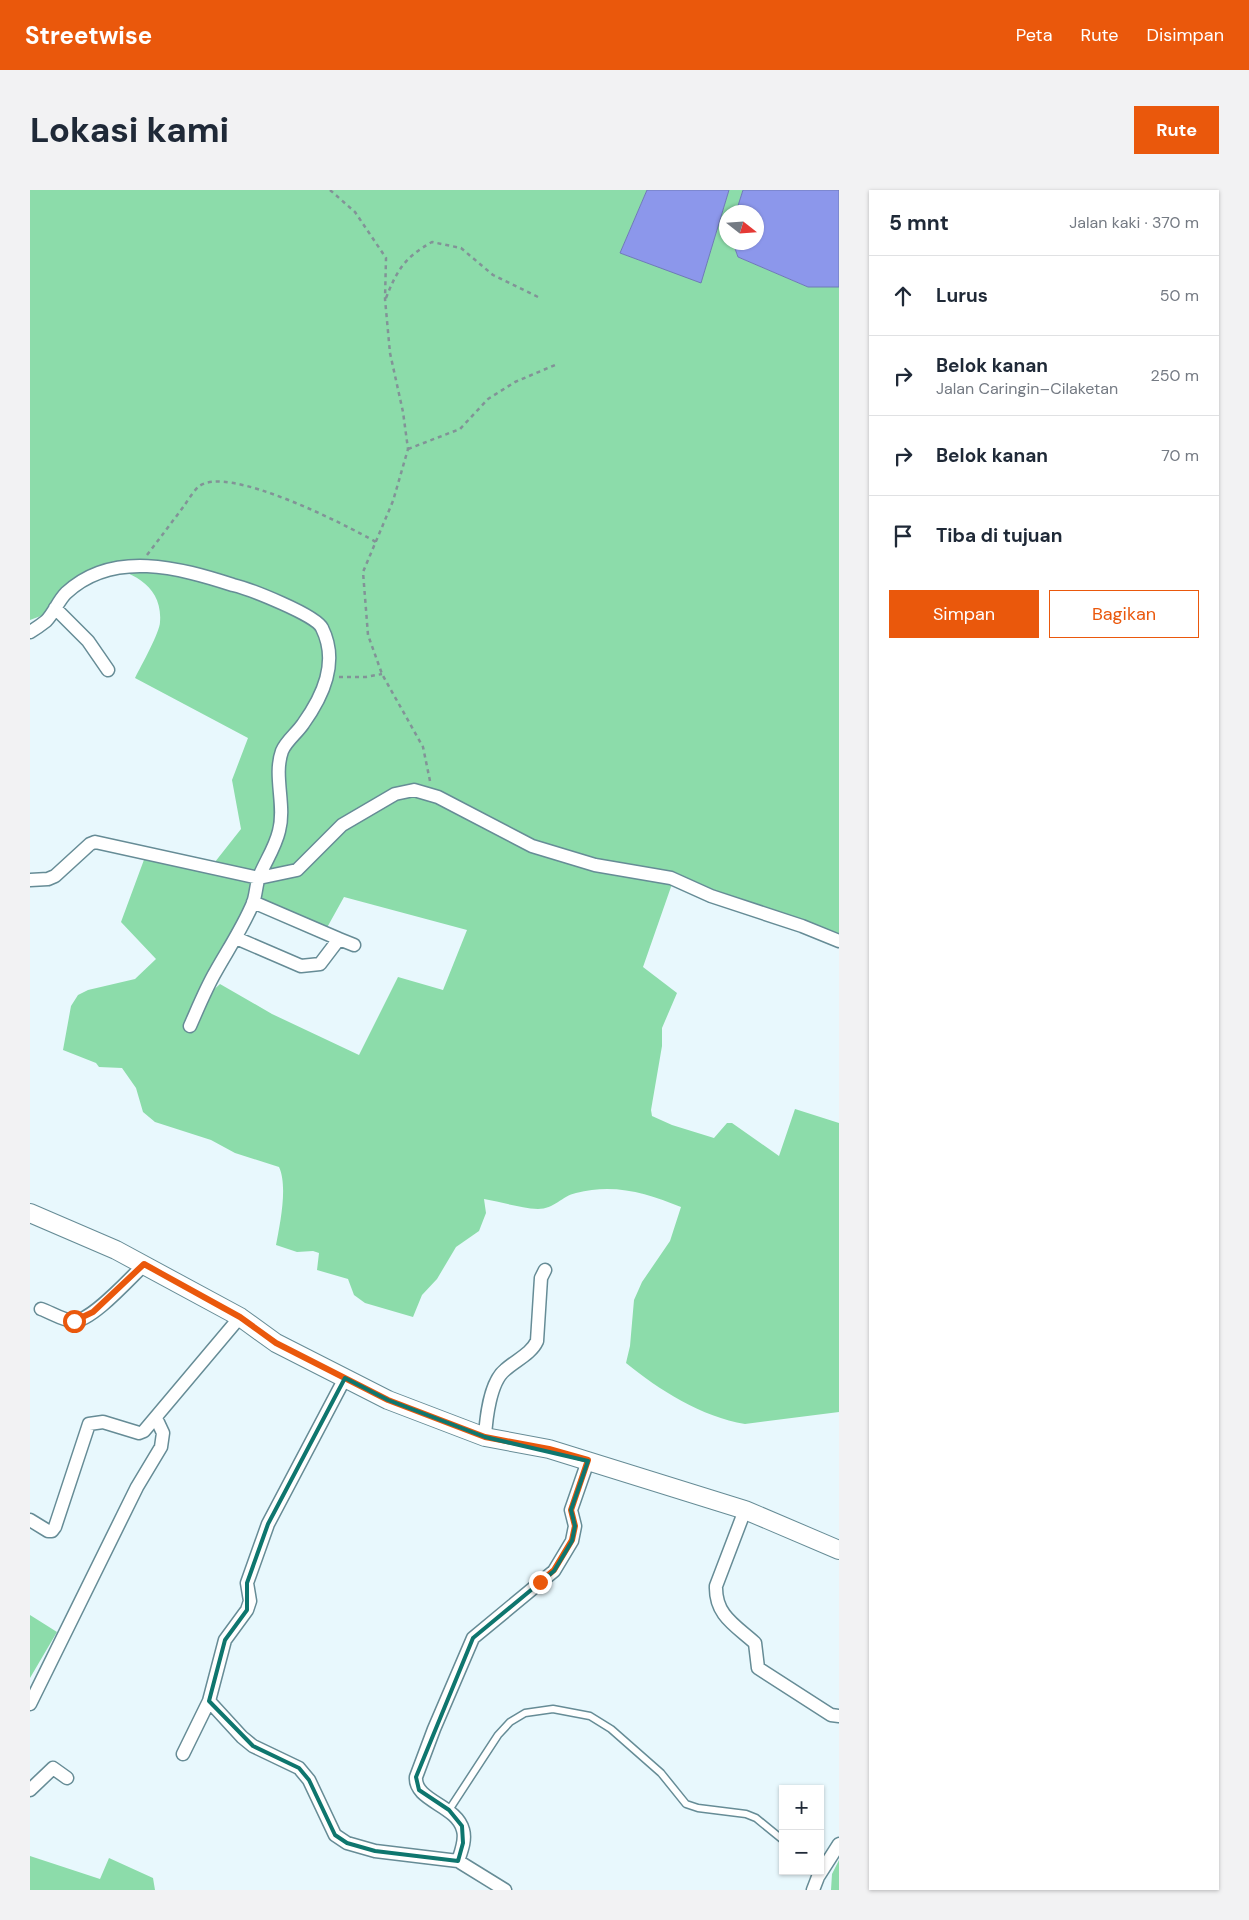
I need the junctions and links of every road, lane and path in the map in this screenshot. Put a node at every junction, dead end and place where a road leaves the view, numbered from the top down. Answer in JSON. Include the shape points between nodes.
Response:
{"nodes":[{"id":1,"x":330,"y":190,"type":"edge"},
{"id":2,"x":540,"y":298,"type":"dead end"},
{"id":3,"x":385,"y":300,"type":"junction"},
{"id":4,"x":555,"y":365,"type":"dead end"},
{"id":5,"x":408,"y":449,"type":"junction"},
{"id":6,"x":376,"y":542,"type":"junction"},
{"id":7,"x":133,"y":565,"type":"junction"},
{"id":8,"x":55,"y":608,"type":"junction"},
{"id":9,"x":30,"y":632,"type":"edge"},
{"id":10,"x":108,"y":670,"type":"dead end"},
{"id":11,"x":382,"y":674,"type":"junction"},
{"id":12,"x":328,"y":677,"type":"junction"},
{"id":13,"x":438,"y":797,"type":"junction"},
{"id":14,"x":259,"y":878,"type":"junction"},
{"id":15,"x":30,"y":880,"type":"edge"},
{"id":16,"x":253,"y":902,"type":"junction"},
{"id":17,"x":236,"y":938,"type":"junction"},
{"id":18,"x":339,"y":939,"type":"junction"},
{"id":19,"x":839,"y":942,"type":"edge"},
{"id":20,"x":354,"y":945,"type":"dead end"},
{"id":21,"x":190,"y":1026,"type":"dead end"},
{"id":22,"x":30,"y":1213,"type":"edge"},
{"id":23,"x":144,"y":1264,"type":"junction"},
{"id":24,"x":545,"y":1270,"type":"dead end"},
{"id":25,"x":41,"y":1309,"type":"dead end"},
{"id":26,"x":240,"y":1317,"type":"junction"},
{"id":27,"x":345,"y":1378,"type":"junction"},
{"id":28,"x":156,"y":1418,"type":"junction"},
{"id":29,"x":485,"y":1437,"type":"junction"},
{"id":30,"x":588,"y":1460,"type":"junction"},
{"id":31,"x":746,"y":1510,"type":"junction"},
{"id":32,"x":30,"y":1520,"type":"edge"},
{"id":33,"x":839,"y":1550,"type":"edge"},
{"id":34,"x":209,"y":1701,"type":"junction"},
{"id":35,"x":30,"y":1704,"type":"edge"},
{"id":36,"x":839,"y":1716,"type":"edge"},
{"id":37,"x":183,"y":1754,"type":"dead end"},
{"id":38,"x":67,"y":1778,"type":"dead end"},
{"id":39,"x":30,"y":1790,"type":"edge"},
{"id":40,"x":449,"y":1810,"type":"junction"},
{"id":41,"x":779,"y":1837,"type":"edge"},
{"id":42,"x":839,"y":1844,"type":"edge"},
{"id":43,"x":458,"y":1861,"type":"junction"},
{"id":44,"x":824,"y":1864,"type":"edge"},
{"id":45,"x":816,"y":1875,"type":"edge"},
{"id":46,"x":505,"y":1890,"type":"edge"},
{"id":47,"x":813,"y":1890,"type":"edge"}],
"edges":[{"from":1,"to":3,"type":"path","via":[[355,212],[386,258]]},
{"from":2,"to":3,"type":"path","via":[[493,275],[461,248],[432,242],[414,252],[396,272]]},
{"from":3,"to":5,"type":"path","via":[[390,353],[404,412]]},
{"from":4,"to":5,"type":"path","via":[[515,382],[488,399],[460,429]]},
{"from":5,"to":6,"type":"path","via":[[393,501]]},
{"from":6,"to":7,"type":"path","via":[[337,521],[260,490],[234,482],[216,481],[198,488],[146,556]]},
{"from":6,"to":11,"type":"path","via":[[363,572],[368,635]]},
{"from":7,"to":8,"type":"street","via":[[112,568],[86,579],[66,593]]},
{"from":7,"to":12,"type":"street","via":[[203,575],[244,588],[311,617],[321,625],[327,640]]},
{"from":8,"to":9,"type":"street","via":[[46,621]]},
{"from":8,"to":10,"type":"street","via":[[88,641]]},
{"from":11,"to":12,"type":"path"},
{"from":11,"to":13,"type":"path","via":[[423,748],[428,778]]},
{"from":12,"to":14,"type":"street","via":[[304,723],[281,754],[279,770],[283,803],[280,830]]},
{"from":13,"to":14,"type":"street","via":[[414,790],[395,794],[342,825],[296,870]]},
{"from":13,"to":19,"type":"street","via":[[532,846],[595,865],[671,878],[710,896],[802,926]]},
{"from":14,"to":15,"type":"street","via":[[95,842],[55,876]]},
{"from":14,"to":16,"type":"street"},
{"from":16,"to":17,"type":"street"},
{"from":16,"to":18,"type":"street"},
{"from":17,"to":18,"type":"street","via":[[301,966],[320,964]]},
{"from":17,"to":21,"type":"street","via":[[215,972]]},
{"from":18,"to":20,"type":"street"},
{"from":22,"to":23,"type":"street"},
{"from":23,"to":25,"type":"street","via":[[83,1318],[74,1321]]},
{"from":23,"to":26,"type":"street"},
{"from":24,"to":29,"type":"street","via":[[541,1278],[537,1341],[534,1348],[502,1372],[486,1416]]},
{"from":26,"to":27,"type":"street","via":[[276,1343]]},
{"from":26,"to":28,"type":"street"},
{"from":27,"to":29,"type":"street","via":[[388,1400]]},
{"from":27,"to":34,"type":"street","via":[[268,1524],[247,1583],[250,1601],[225,1640]]},
{"from":28,"to":32,"type":"street","via":[[138,1433],[103,1422],[89,1424],[55,1527],[48,1531]]},
{"from":28,"to":35,"type":"street","via":[[163,1433],[161,1448],[116,1529]]},
{"from":29,"to":30,"type":"street"},
{"from":30,"to":31,"type":"street"},
{"from":30,"to":40,"type":"street","via":[[571,1510],[575,1526],[572,1540],[554,1570],[473,1638],[434,1728],[416,1784],[418,1790]]},
{"from":31,"to":33,"type":"street"},
{"from":31,"to":36,"type":"street","via":[[716,1586],[720,1611],[755,1643],[758,1668],[831,1715]]},
{"from":34,"to":37,"type":"street"},
{"from":34,"to":43,"type":"street","via":[[242,1738],[299,1768],[309,1780],[335,1835],[347,1843]]},
{"from":38,"to":39,"type":"street","via":[[53,1768]]},
{"from":40,"to":41,"type":"lane","via":[[510,1722],[525,1713],[553,1709],[590,1716],[611,1729],[662,1773],[686,1804],[746,1814]]},
{"from":40,"to":43,"type":"street","via":[[464,1832]]},
{"from":42,"to":44,"type":"street"},
{"from":43,"to":46,"type":"street"},
{"from":45,"to":47,"type":"street"}]}
